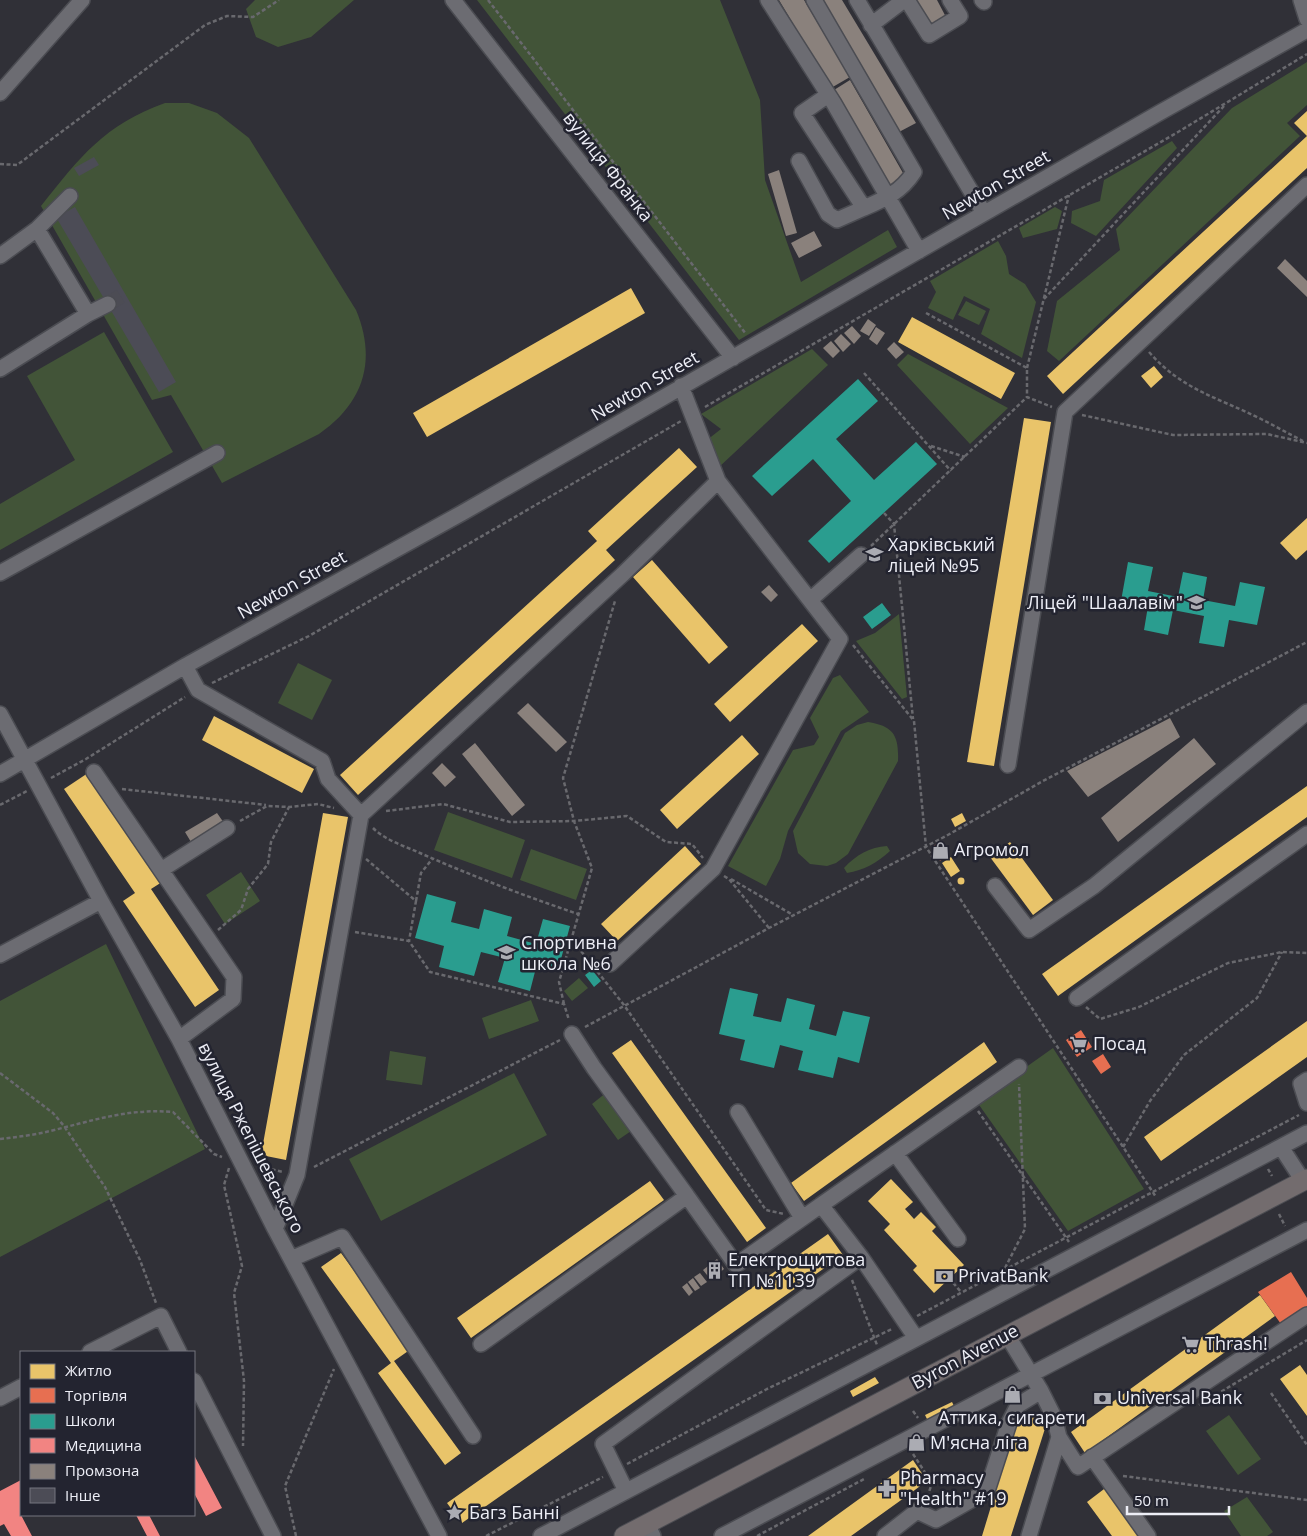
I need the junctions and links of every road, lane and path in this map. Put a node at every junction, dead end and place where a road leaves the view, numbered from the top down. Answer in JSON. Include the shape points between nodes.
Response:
{"nodes":[{"id":1,"x":82,"y":0,"type":"edge"},
{"id":2,"x":279,"y":0,"type":"edge"},
{"id":3,"x":453,"y":0,"type":"edge"},
{"id":4,"x":488,"y":0,"type":"edge"},
{"id":5,"x":768,"y":0,"type":"edge"},
{"id":6,"x":814,"y":0,"type":"edge"},
{"id":7,"x":857,"y":0,"type":"edge"},
{"id":8,"x":906,"y":0,"type":"edge"},
{"id":9,"x":950,"y":0,"type":"edge"},
{"id":10,"x":1301,"y":0,"type":"edge"},
{"id":11,"x":1307,"y":19,"type":"edge"},
{"id":12,"x":871,"y":24,"type":"junction"},
{"id":13,"x":1307,"y":30,"type":"edge"},
{"id":14,"x":0,"y":93,"type":"edge"},
{"id":15,"x":828,"y":95,"type":"junction"},
{"id":16,"x":1227,"y":103,"type":"dead end"},
{"id":17,"x":799,"y":161,"type":"dead end"},
{"id":18,"x":0,"y":164,"type":"edge"},
{"id":19,"x":1307,"y":185,"type":"edge"},
{"id":20,"x":1069,"y":195,"type":"dead end"},
{"id":21,"x":70,"y":196,"type":"dead end"},
{"id":22,"x":888,"y":198,"type":"junction"},
{"id":23,"x":864,"y":208,"type":"junction"},
{"id":24,"x":984,"y":213,"type":"junction"},
{"id":25,"x":37,"y":229,"type":"junction"},
{"id":26,"x":919,"y":251,"type":"junction"},
{"id":27,"x":0,"y":256,"type":"edge"},
{"id":28,"x":1044,"y":299,"type":"junction"},
{"id":29,"x":108,"y":304,"type":"tunnel mouth"},
{"id":30,"x":926,"y":313,"type":"dead end"},
{"id":31,"x":88,"y":314,"type":"junction"},
{"id":32,"x":1139,"y":342,"type":"junction"},
{"id":33,"x":755,"y":345,"type":"junction"},
{"id":34,"x":733,"y":358,"type":"junction"},
{"id":35,"x":1027,"y":368,"type":"junction"},
{"id":36,"x":0,"y":369,"type":"edge"},
{"id":37,"x":864,"y":373,"type":"dead end"},
{"id":38,"x":681,"y":386,"type":"junction"},
{"id":39,"x":1027,"y":397,"type":"junction"},
{"id":40,"x":1064,"y":412,"type":"junction"},
{"id":41,"x":1307,"y":443,"type":"edge"},
{"id":42,"x":929,"y":446,"type":"junction"},
{"id":43,"x":218,"y":452,"type":"dead end"},
{"id":44,"x":965,"y":457,"type":"junction"},
{"id":45,"x":951,"y":471,"type":"junction"},
{"id":46,"x":718,"y":481,"type":"junction"},
{"id":47,"x":884,"y":513,"type":"dead end"},
{"id":48,"x":894,"y":524,"type":"junction"},
{"id":49,"x":860,"y":555,"type":"joint"},
{"id":50,"x":0,"y":573,"type":"edge"},
{"id":51,"x":623,"y":574,"type":"junction"},
{"id":52,"x":810,"y":600,"type":"junction"},
{"id":53,"x":840,"y":638,"type":"junction"},
{"id":54,"x":1307,"y":642,"type":"edge"},
{"id":55,"x":185,"y":666,"type":"junction"},
{"id":56,"x":1307,"y":712,"type":"edge"},
{"id":57,"x":0,"y":714,"type":"edge"},
{"id":58,"x":914,"y":721,"type":"junction"},
{"id":59,"x":26,"y":760,"type":"junction"},
{"id":60,"x":1008,"y":765,"type":"dead end"},
{"id":61,"x":94,"y":772,"type":"dead end"},
{"id":62,"x":0,"y":774,"type":"edge"},
{"id":63,"x":105,"y":787,"type":"junction"},
{"id":64,"x":268,"y":806,"type":"junction"},
{"id":65,"x":289,"y":807,"type":"junction"},
{"id":66,"x":335,"y":808,"type":"dead end"},
{"id":67,"x":361,"y":815,"type":"junction"},
{"id":68,"x":574,"y":821,"type":"junction"},
{"id":69,"x":228,"y":828,"type":"joint"},
{"id":70,"x":1307,"y":834,"type":"edge"},
{"id":71,"x":666,"y":842,"type":"dead end"},
{"id":72,"x":926,"y":846,"type":"junction"},
{"id":73,"x":354,"y":848,"type":"junction"},
{"id":74,"x":433,"y":858,"type":"junction"},
{"id":75,"x":161,"y":870,"type":"junction"},
{"id":76,"x":729,"y":879,"type":"dead end"},
{"id":77,"x":995,"y":886,"type":"dead end"},
{"id":78,"x":101,"y":900,"type":"junction"},
{"id":79,"x":416,"y":901,"type":"junction"},
{"id":80,"x":578,"y":914,"type":"junction"},
{"id":81,"x":793,"y":915,"type":"junction"},
{"id":82,"x":340,"y":929,"type":"junction"},
{"id":83,"x":212,"y":934,"type":"junction"},
{"id":84,"x":573,"y":941,"type":"junction"},
{"id":85,"x":409,"y":942,"type":"junction"},
{"id":86,"x":1282,"y":952,"type":"junction"},
{"id":87,"x":1307,"y":953,"type":"edge"},
{"id":88,"x":0,"y":955,"type":"edge"},
{"id":89,"x":610,"y":964,"type":"dead end"},
{"id":90,"x":1077,"y":998,"type":"joint"},
{"id":91,"x":564,"y":1004,"type":"junction"},
{"id":92,"x":624,"y":1005,"type":"junction"},
{"id":93,"x":572,"y":1034,"type":"junction"},
{"id":94,"x":180,"y":1039,"type":"junction"},
{"id":95,"x":1019,"y":1067,"type":"joint"},
{"id":96,"x":0,"y":1073,"type":"edge"},
{"id":97,"x":1307,"y":1080,"type":"edge"},
{"id":98,"x":971,"y":1100,"type":"junction"},
{"id":99,"x":1307,"y":1103,"type":"edge"},
{"id":100,"x":738,"y":1112,"type":"dead end"},
{"id":101,"x":64,"y":1126,"type":"junction"},
{"id":102,"x":1307,"y":1133,"type":"edge"},
{"id":103,"x":0,"y":1139,"type":"edge"},
{"id":104,"x":1123,"y":1147,"type":"junction"},
{"id":105,"x":1281,"y":1147,"type":"junction"},
{"id":106,"x":895,"y":1153,"type":"junction"},
{"id":107,"x":242,"y":1163,"type":"junction"},
{"id":108,"x":297,"y":1175,"type":"junction"},
{"id":109,"x":1023,"y":1175,"type":"junction"},
{"id":110,"x":1306,"y":1183,"type":"edge"},
{"id":111,"x":687,"y":1196,"type":"junction"},
{"id":112,"x":821,"y":1205,"type":"junction"},
{"id":113,"x":1163,"y":1208,"type":"junction"},
{"id":114,"x":1279,"y":1214,"type":"dead end"},
{"id":115,"x":802,"y":1218,"type":"junction"},
{"id":116,"x":1286,"y":1227,"type":"dead end"},
{"id":117,"x":275,"y":1229,"type":"junction"},
{"id":118,"x":1307,"y":1230,"type":"edge"},
{"id":119,"x":958,"y":1239,"type":"dead end"},
{"id":120,"x":1077,"y":1254,"type":"junction"},
{"id":121,"x":861,"y":1257,"type":"junction"},
{"id":122,"x":292,"y":1259,"type":"junction"},
{"id":123,"x":847,"y":1267,"type":"junction"},
{"id":124,"x":1005,"y":1268,"type":"dead end"},
{"id":125,"x":949,"y":1278,"type":"dead end"},
{"id":126,"x":961,"y":1292,"type":"dead end"},
{"id":127,"x":1307,"y":1314,"type":"edge"},
{"id":128,"x":161,"y":1316,"type":"junction"},
{"id":129,"x":1007,"y":1335,"type":"junction"},
{"id":130,"x":916,"y":1338,"type":"junction"},
{"id":131,"x":1307,"y":1340,"type":"edge"},
{"id":132,"x":481,"y":1344,"type":"dead end"},
{"id":133,"x":92,"y":1351,"type":"edge"},
{"id":134,"x":178,"y":1351,"type":"edge"},
{"id":135,"x":883,"y":1355,"type":"junction"},
{"id":136,"x":336,"y":1363,"type":"dead end"},
{"id":137,"x":1031,"y":1374,"type":"junction"},
{"id":138,"x":195,"y":1383,"type":"edge"},
{"id":139,"x":20,"y":1388,"type":"edge"},
{"id":140,"x":1041,"y":1391,"type":"junction"},
{"id":141,"x":1271,"y":1393,"type":"dead end"},
{"id":142,"x":0,"y":1398,"type":"edge"},
{"id":143,"x":1191,"y":1410,"type":"dead end"},
{"id":144,"x":473,"y":1436,"type":"dead end"},
{"id":145,"x":1059,"y":1438,"type":"junction"},
{"id":146,"x":1307,"y":1445,"type":"edge"},
{"id":147,"x":243,"y":1448,"type":"dead end"},
{"id":148,"x":913,"y":1454,"type":"dead end"},
{"id":149,"x":1092,"y":1457,"type":"junction"},
{"id":150,"x":1109,"y":1481,"type":"junction"},
{"id":151,"x":626,"y":1492,"type":"junction"},
{"id":152,"x":1307,"y":1500,"type":"edge"},
{"id":153,"x":922,"y":1514,"type":"junction"},
{"id":154,"x":650,"y":1530,"type":"edge"},
{"id":155,"x":273,"y":1536,"type":"edge"},
{"id":156,"x":296,"y":1536,"type":"edge"},
{"id":157,"x":439,"y":1536,"type":"edge"},
{"id":158,"x":541,"y":1536,"type":"edge"},
{"id":159,"x":624,"y":1536,"type":"edge"},
{"id":160,"x":722,"y":1536,"type":"edge"},
{"id":161,"x":885,"y":1536,"type":"edge"},
{"id":162,"x":1029,"y":1536,"type":"edge"},
{"id":163,"x":1148,"y":1536,"type":"edge"}],
"edges":[{"from":1,"to":14,"type":"street"},
{"from":2,"to":18,"type":"path","via":[[253,17],[227,16],[206,25],[18,165]]},
{"from":3,"to":34,"type":"street","name":"вулиця Франка"},
{"from":4,"to":33,"type":"path"},
{"from":5,"to":15,"type":"street"},
{"from":6,"to":22,"type":"street","via":[[914,172],[905,186]]},
{"from":7,"to":12,"type":"street"},
{"from":8,"to":9,"type":"street","via":[[929,35],[960,16]]},
{"from":8,"to":12,"type":"street"},
{"from":10,"to":11,"type":"street"},
{"from":12,"to":24,"type":"street"},
{"from":13,"to":24,"type":"street","name":"Newton Street"},
{"from":15,"to":22,"type":"street"},
{"from":15,"to":23,"type":"street","via":[[802,113]]},
{"from":16,"to":28,"type":"path"},
{"from":17,"to":23,"type":"street","via":[[828,214],[837,220]]},
{"from":19,"to":32,"type":"street"},
{"from":20,"to":28,"type":"path"},
{"from":21,"to":25,"type":"street"},
{"from":22,"to":23,"type":"street"},
{"from":22,"to":26,"type":"street"},
{"from":24,"to":26,"type":"street","name":"Newton Street"},
{"from":25,"to":27,"type":"street"},
{"from":25,"to":31,"type":"street"},
{"from":26,"to":33,"type":"street","name":"Newton Street"},
{"from":28,"to":35,"type":"path"},
{"from":29,"to":31,"type":"street"},
{"from":30,"to":35,"type":"path"},
{"from":31,"to":36,"type":"street"},
{"from":32,"to":40,"type":"street"},
{"from":32,"to":41,"type":"path","via":[[1165,371],[1186,384]]},
{"from":33,"to":34,"type":"street","name":"Newton Street"},
{"from":34,"to":38,"type":"street","name":"Newton Street"},
{"from":35,"to":39,"type":"path"},
{"from":37,"to":42,"type":"path"},
{"from":38,"to":46,"type":"street"},
{"from":38,"to":55,"type":"street","name":"Newton Street","via":[[462,513]]},
{"from":39,"to":40,"type":"path"},
{"from":39,"to":44,"type":"path"},
{"from":40,"to":41,"type":"path","via":[[1116,420],[1173,435],[1267,434]]},
{"from":40,"to":60,"type":"street"},
{"from":42,"to":44,"type":"path"},
{"from":42,"to":45,"type":"path"},
{"from":43,"to":50,"type":"street"},
{"from":44,"to":45,"type":"path"},
{"from":45,"to":48,"type":"path"},
{"from":46,"to":51,"type":"street"},
{"from":46,"to":52,"type":"street"},
{"from":47,"to":48,"type":"path"},
{"from":48,"to":49,"type":"path"},
{"from":48,"to":58,"type":"path"},
{"from":49,"to":52,"type":"street"},
{"from":51,"to":67,"type":"street"},
{"from":51,"to":68,"type":"path","via":[[563,778]]},
{"from":52,"to":53,"type":"street"},
{"from":53,"to":58,"type":"path","via":[[844,644],[852,643]]},
{"from":53,"to":89,"type":"street","via":[[713,869]]},
{"from":54,"to":72,"type":"path"},
{"from":55,"to":59,"type":"street","name":"Newton Street"},
{"from":55,"to":67,"type":"street","via":[[198,690],[322,762],[328,779]]},
{"from":56,"to":77,"type":"street","via":[[1094,886],[1029,930]]},
{"from":57,"to":59,"type":"street","name":"вулиця Ржепішевського"},
{"from":58,"to":72,"type":"path"},
{"from":59,"to":62,"type":"street","name":"Newton Street"},
{"from":59,"to":78,"type":"street","name":"вулиця Ржепішевського"},
{"from":61,"to":63,"type":"street"},
{"from":63,"to":64,"type":"path"},
{"from":63,"to":75,"type":"street"},
{"from":64,"to":65,"type":"path"},
{"from":64,"to":69,"type":"path"},
{"from":65,"to":66,"type":"path","via":[[318,804]]},
{"from":65,"to":83,"type":"path","via":[[271,842],[268,864],[248,889],[241,910]]},
{"from":67,"to":68,"type":"path","via":[[443,804],[510,822]]},
{"from":67,"to":73,"type":"street"},
{"from":67,"to":74,"type":"path","via":[[380,835]]},
{"from":68,"to":71,"type":"path","via":[[627,816]]},
{"from":68,"to":80,"type":"path","via":[[592,868]]},
{"from":69,"to":75,"type":"street"},
{"from":70,"to":90,"type":"street"},
{"from":72,"to":81,"type":"path"},
{"from":72,"to":104,"type":"path"},
{"from":73,"to":79,"type":"path"},
{"from":73,"to":82,"type":"street"},
{"from":74,"to":79,"type":"path","via":[[421,873]]},
{"from":74,"to":80,"type":"path"},
{"from":75,"to":83,"type":"street","via":[[176,881]]},
{"from":76,"to":81,"type":"path"},
{"from":78,"to":88,"type":"street"},
{"from":78,"to":94,"type":"street","name":"вулиця Ржепішевського"},
{"from":79,"to":85,"type":"path"},
{"from":80,"to":84,"type":"path"},
{"from":81,"to":92,"type":"path"},
{"from":82,"to":85,"type":"path"},
{"from":82,"to":108,"type":"street"},
{"from":83,"to":94,"type":"street","via":[[234,978],[233,999]]},
{"from":84,"to":91,"type":"path","via":[[559,982]]},
{"from":84,"to":92,"type":"path"},
{"from":85,"to":91,"type":"path","via":[[430,972]]},
{"from":86,"to":87,"type":"path"},
{"from":86,"to":90,"type":"path","via":[[1228,963],[1139,1007],[1100,1019]]},
{"from":86,"to":104,"type":"path","via":[[1257,998],[1184,1055],[1150,1101]]},
{"from":91,"to":93,"type":"path"},
{"from":92,"to":93,"type":"path"},
{"from":92,"to":115,"type":"path","via":[[766,1210]]},
{"from":93,"to":108,"type":"path"},
{"from":93,"to":111,"type":"street"},
{"from":94,"to":107,"type":"street","name":"вулиця Ржепішевського"},
{"from":95,"to":98,"type":"street"},
{"from":95,"to":109,"type":"path"},
{"from":96,"to":101,"type":"path","via":[[53,1113]]},
{"from":97,"to":99,"type":"street","via":[[1301,1084]]},
{"from":98,"to":106,"type":"street"},
{"from":98,"to":109,"type":"path"},
{"from":100,"to":115,"type":"street"},
{"from":101,"to":103,"type":"path"},
{"from":101,"to":128,"type":"path","via":[[105,1187],[140,1260]]},
{"from":101,"to":147,"type":"path","via":[[146,1110],[173,1112],[214,1154],[231,1160],[224,1185],[242,1266],[234,1293],[244,1381]]},
{"from":102,"to":105,"type":"street"},
{"from":104,"to":113,"type":"path"},
{"from":105,"to":110,"type":"street"},
{"from":105,"to":113,"type":"street"},
{"from":106,"to":112,"type":"street"},
{"from":106,"to":119,"type":"street"},
{"from":107,"to":108,"type":"path"},
{"from":107,"to":117,"type":"street","name":"вулиця Ржепішевського"},
{"from":108,"to":117,"type":"street"},
{"from":109,"to":120,"type":"path"},
{"from":109,"to":124,"type":"path","via":[[1025,1229]]},
{"from":110,"to":129,"type":"main road","name":"Byron Avenue"},
{"from":111,"to":115,"type":"street","via":[[736,1265]]},
{"from":111,"to":132,"type":"street"},
{"from":112,"to":115,"type":"street"},
{"from":112,"to":121,"type":"street"},
{"from":113,"to":120,"type":"street"},
{"from":114,"to":116,"type":"path"},
{"from":117,"to":122,"type":"street","name":"вулиця Ржепішевського"},
{"from":118,"to":137,"type":"street"},
{"from":120,"to":130,"type":"street"},
{"from":121,"to":123,"type":"street"},
{"from":121,"to":130,"type":"street"},
{"from":122,"to":144,"type":"street","via":[[342,1237]]},
{"from":122,"to":157,"type":"street","name":"вулиця Ржепішевського"},
{"from":123,"to":135,"type":"path","via":[[873,1339]]},
{"from":123,"to":151,"type":"street","via":[[603,1444]]},
{"from":125,"to":126,"type":"path"},
{"from":127,"to":149,"type":"street"},
{"from":128,"to":133,"type":"street"},
{"from":128,"to":134,"type":"street"},
{"from":129,"to":137,"type":"street"},
{"from":129,"to":154,"type":"main road","name":"Byron Avenue"},
{"from":130,"to":135,"type":"street"},
{"from":131,"to":143,"type":"path"},
{"from":135,"to":151,"type":"street"},
{"from":136,"to":156,"type":"path","via":[[286,1486]]},
{"from":137,"to":140,"type":"street"},
{"from":137,"to":160,"type":"street"},
{"from":138,"to":155,"type":"street"},
{"from":139,"to":142,"type":"street"},
{"from":140,"to":145,"type":"street","via":[[1054,1417]]},
{"from":140,"to":153,"type":"street","via":[[1018,1405],[1009,1422],[987,1491],[936,1520]]},
{"from":141,"to":146,"type":"path"},
{"from":145,"to":149,"type":"street","via":[[1078,1467]]},
{"from":145,"to":162,"type":"street"},
{"from":148,"to":153,"type":"path","via":[[932,1483]]},
{"from":149,"to":150,"type":"street"},
{"from":150,"to":152,"type":"path","via":[[1117,1475]]},
{"from":150,"to":163,"type":"street"},
{"from":151,"to":158,"type":"street"},
{"from":153,"to":161,"type":"street","via":[[917,1512]]},
{"from":154,"to":159,"type":"main road","name":"Byron Avenue"}]}
